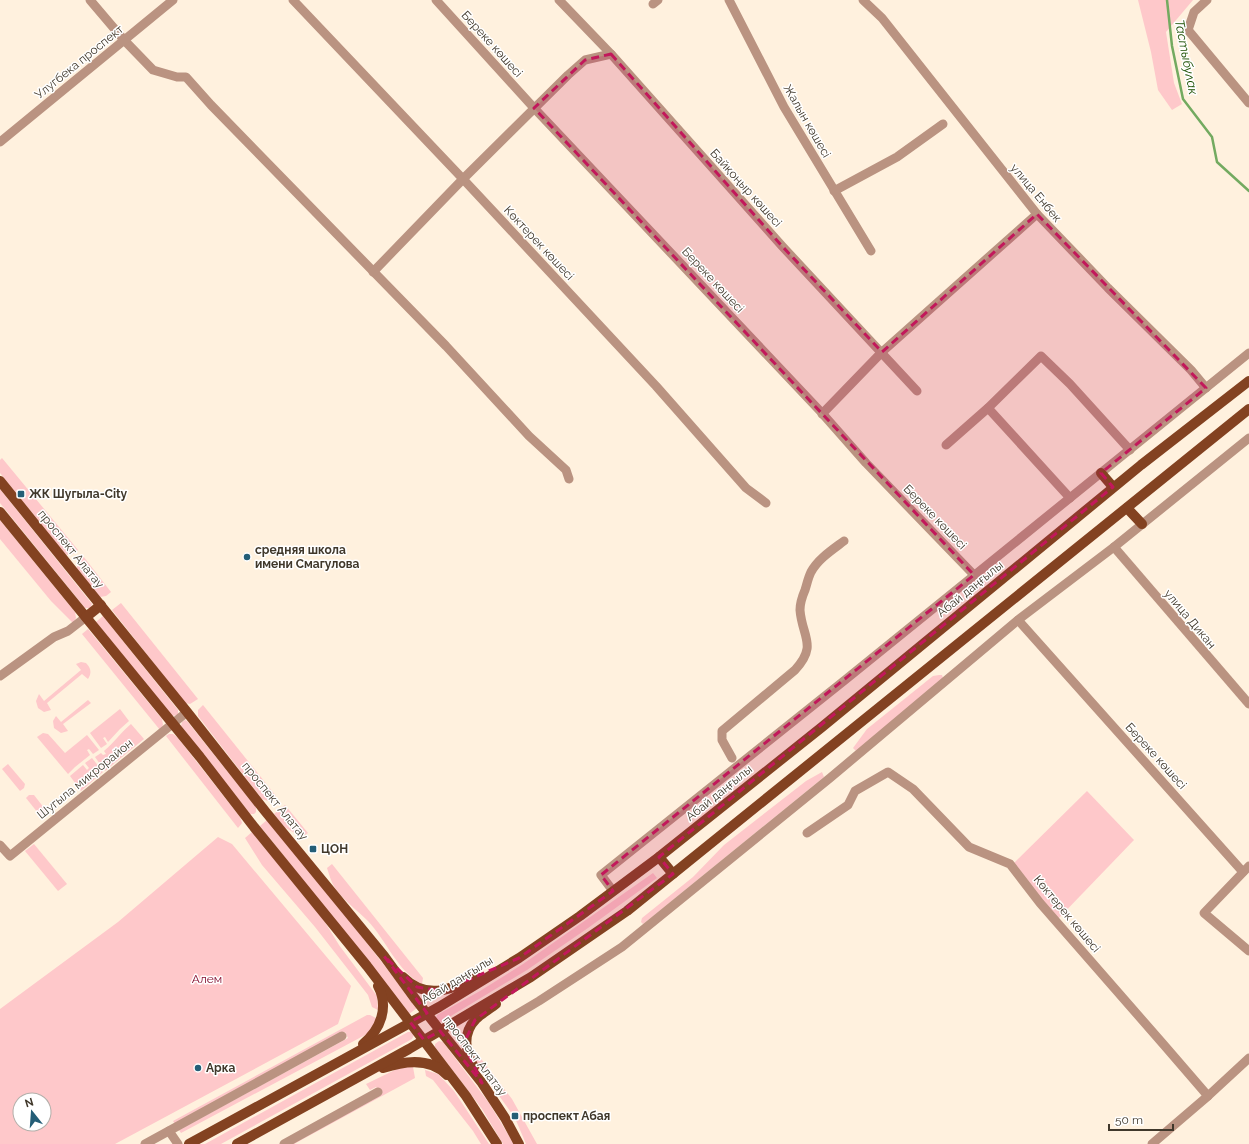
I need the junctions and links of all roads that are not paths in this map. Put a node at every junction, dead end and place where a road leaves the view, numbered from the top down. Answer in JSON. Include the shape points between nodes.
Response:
{"nodes":[{"id":1,"x":90,"y":0,"type":"edge"},
{"id":2,"x":173,"y":0,"type":"edge"},
{"id":3,"x":293,"y":0,"type":"edge"},
{"id":4,"x":436,"y":0,"type":"edge"},
{"id":5,"x":559,"y":0,"type":"edge"},
{"id":6,"x":729,"y":0,"type":"edge"},
{"id":7,"x":863,"y":0,"type":"edge"},
{"id":8,"x":1207,"y":0,"type":"edge"},
{"id":9,"x":124,"y":40,"type":"junction"},
{"id":10,"x":611,"y":54,"type":"junction"},
{"id":11,"x":1249,"y":104,"type":"edge"},
{"id":12,"x":534,"y":108,"type":"junction"},
{"id":13,"x":943,"y":124,"type":"dead end"},
{"id":14,"x":0,"y":142,"type":"edge"},
{"id":15,"x":463,"y":179,"type":"junction"},
{"id":16,"x":834,"y":191,"type":"junction"},
{"id":17,"x":1037,"y":214,"type":"junction"},
{"id":18,"x":871,"y":251,"type":"dead end"},
{"id":19,"x":373,"y":272,"type":"junction"},
{"id":20,"x":882,"y":352,"type":"junction"},
{"id":21,"x":1249,"y":353,"type":"edge"},
{"id":22,"x":1249,"y":381,"type":"edge"},
{"id":23,"x":1206,"y":388,"type":"junction"},
{"id":24,"x":917,"y":391,"type":"dead end"},
{"id":25,"x":988,"y":408,"type":"junction"},
{"id":26,"x":1249,"y":410,"type":"edge"},
{"id":27,"x":822,"y":414,"type":"junction"},
{"id":28,"x":1249,"y":438,"type":"edge"},
{"id":29,"x":946,"y":445,"type":"dead end"},
{"id":30,"x":1130,"y":450,"type":"junction"},
{"id":31,"x":1100,"y":473,"type":"junction"},
{"id":32,"x":569,"y":480,"type":"dead end"},
{"id":33,"x":0,"y":482,"type":"edge"},
{"id":34,"x":1113,"y":487,"type":"junction"},
{"id":35,"x":1070,"y":498,"type":"junction"},
{"id":36,"x":766,"y":503,"type":"dead end"},
{"id":37,"x":1127,"y":508,"type":"junction"},
{"id":38,"x":0,"y":512,"type":"edge"},
{"id":39,"x":1142,"y":524,"type":"junction"},
{"id":40,"x":844,"y":541,"type":"dead end"},
{"id":41,"x":1114,"y":547,"type":"junction"},
{"id":42,"x":974,"y":575,"type":"junction"},
{"id":43,"x":101,"y":605,"type":"junction"},
{"id":44,"x":86,"y":617,"type":"junction"},
{"id":45,"x":1018,"y":620,"type":"junction"},
{"id":46,"x":0,"y":676,"type":"edge"},
{"id":47,"x":1249,"y":704,"type":"edge"},
{"id":48,"x":188,"y":712,"type":"junction"},
{"id":49,"x":172,"y":724,"type":"junction"},
{"id":50,"x":732,"y":758,"type":"dead end"},
{"id":51,"x":807,"y":833,"type":"dead end"},
{"id":52,"x":0,"y":845,"type":"edge"},
{"id":53,"x":659,"y":857,"type":"junction"},
{"id":54,"x":1246,"y":869,"type":"edge"},
{"id":55,"x":673,"y":874,"type":"junction"},
{"id":56,"x":614,"y":890,"type":"junction"},
{"id":57,"x":1249,"y":951,"type":"edge"},
{"id":58,"x":384,"y":956,"type":"junction"},
{"id":59,"x":519,"y":958,"type":"junction"},
{"id":60,"x":367,"y":966,"type":"junction"},
{"id":61,"x":531,"y":977,"type":"junction"},
{"id":62,"x":427,"y":1013,"type":"junction"},
{"id":63,"x":410,"y":1022,"type":"junction"},
{"id":64,"x":494,"y":1028,"type":"dead end"},
{"id":65,"x":440,"y":1031,"type":"junction"},
{"id":66,"x":342,"y":1036,"type":"dead end"},
{"id":67,"x":424,"y":1040,"type":"junction"},
{"id":68,"x":347,"y":1056,"type":"junction"},
{"id":69,"x":1249,"y":1059,"type":"edge"},
{"id":70,"x":359,"y":1076,"type":"junction"},
{"id":71,"x":482,"y":1083,"type":"junction"},
{"id":72,"x":378,"y":1092,"type":"dead end"},
{"id":73,"x":466,"y":1096,"type":"junction"},
{"id":74,"x":1208,"y":1096,"type":"junction"},
{"id":75,"x":170,"y":1131,"type":"junction"},
{"id":76,"x":1157,"y":1142,"type":"edge"},
{"id":77,"x":145,"y":1144,"type":"edge"},
{"id":78,"x":178,"y":1144,"type":"edge"},
{"id":79,"x":189,"y":1144,"type":"edge"},
{"id":80,"x":237,"y":1144,"type":"edge"},
{"id":81,"x":284,"y":1144,"type":"edge"},
{"id":82,"x":497,"y":1144,"type":"edge"},
{"id":83,"x":519,"y":1144,"type":"edge"}],
"edges":[{"from":1,"to":9,"type":"street"},
{"from":2,"to":9,"type":"street","name":"Улугбека проспект"},
{"from":3,"to":15,"type":"street","name":"Көктерек көшесі"},
{"from":4,"to":12,"type":"street","name":"Береке көшесі"},
{"from":5,"to":10,"type":"street","name":"Байқоңыр көшесі"},
{"from":6,"to":16,"type":"street","name":"Жалын көшесі","via":[[784,107]]},
{"from":7,"to":17,"type":"street","name":"улица Енбек","via":[[882,18]]},
{"from":8,"to":11,"type":"street","via":[[1194,12],[1188,30]]},
{"from":9,"to":14,"type":"street","name":"Улугбека проспект"},
{"from":9,"to":19,"type":"street","via":[[153,70],[186,77]]},
{"from":10,"to":12,"type":"street","via":[[585,60]]},
{"from":10,"to":20,"type":"street","name":"Байқоңыр көшесі","via":[[782,246]]},
{"from":12,"to":15,"type":"street"},
{"from":12,"to":27,"type":"street","name":"Береке көшесі"},
{"from":13,"to":16,"type":"street","via":[[897,157]]},
{"from":15,"to":19,"type":"street"},
{"from":15,"to":36,"type":"street","name":"Көктерек көшесі","via":[[650,380],[746,488]]},
{"from":16,"to":18,"type":"street","name":"Жалын көшесі"},
{"from":17,"to":20,"type":"street"},
{"from":17,"to":23,"type":"street","name":"улица Енбек"},
{"from":19,"to":32,"type":"street","via":[[529,436],[566,470]]},
{"from":20,"to":24,"type":"street","name":"Байқоңыр көшесі"},
{"from":20,"to":27,"type":"street"},
{"from":21,"to":23,"type":"street"},
{"from":22,"to":34,"type":"main road","name":"Абай даңғылы"},
{"from":23,"to":30,"type":"street"},
{"from":25,"to":29,"type":"street"},
{"from":25,"to":30,"type":"street","via":[[1041,356]]},
{"from":25,"to":35,"type":"street"},
{"from":26,"to":37,"type":"main road"},
{"from":27,"to":42,"type":"street","name":"Береке көшесі"},
{"from":28,"to":39,"type":"street"},
{"from":30,"to":31,"type":"street"},
{"from":31,"to":34,"type":"main road"},
{"from":31,"to":35,"type":"street"},
{"from":33,"to":43,"type":"main road","name":"проспект Алатау"},
{"from":34,"to":53,"type":"main road","name":"Абай даңғылы","via":[[828,722]]},
{"from":35,"to":42,"type":"street"},
{"from":37,"to":39,"type":"main road"},
{"from":37,"to":55,"type":"main road"},
{"from":38,"to":44,"type":"main road"},
{"from":39,"to":41,"type":"street"},
{"from":40,"to":50,"type":"street","via":[[819,561],[811,572],[802,597],[800,612],[808,640],[804,660],[796,670],[722,731],[722,740]]},
{"from":41,"to":45,"type":"street"},
{"from":41,"to":47,"type":"street","name":"улица Дикан"},
{"from":42,"to":56,"type":"street","via":[[601,875]]},
{"from":43,"to":44,"type":"main road"},
{"from":43,"to":48,"type":"main road","name":"проспект Алатау"},
{"from":44,"to":46,"type":"street","via":[[68,632],[54,637]]},
{"from":44,"to":49,"type":"main road"},
{"from":45,"to":54,"type":"street","name":"Береке көшесі"},
{"from":45,"to":64,"type":"street","via":[[846,765],[622,947]]},
{"from":48,"to":49,"type":"street","name":"Шугыла микрорайон"},
{"from":48,"to":58,"type":"main road","name":"проспект Алатау"},
{"from":49,"to":52,"type":"street","name":"Шугыла микрорайон","via":[[10,856]]},
{"from":49,"to":60,"type":"main road"},
{"from":51,"to":74,"type":"street","name":"Көктерек көшесі","via":[[848,805],[855,791],[888,772],[912,789],[969,846],[1010,864],[1040,903]]},
{"from":53,"to":55,"type":"main road"},
{"from":53,"to":56,"type":"main road","name":"Абай даңғылы"},
{"from":54,"to":57,"type":"street","via":[[1204,913]]},
{"from":55,"to":61,"type":"main road","via":[[627,911]]},
{"from":56,"to":59,"type":"main road","name":"Абай даңғылы"},
{"from":58,"to":59,"type":"main road","via":[[408,982],[428,990],[442,991]]},
{"from":58,"to":62,"type":"main road","name":"проспект Алатау"},
{"from":59,"to":62,"type":"main road","name":"Абай даңғылы"},
{"from":60,"to":63,"type":"main road"},
{"from":60,"to":68,"type":"main road","via":[[382,993],[382,1016],[370,1038]]},
{"from":61,"to":65,"type":"main road"},
{"from":61,"to":71,"type":"main road","via":[[475,1020],[469,1030],[466,1049]]},
{"from":62,"to":63,"type":"main road","name":"Абай даңғылы"},
{"from":62,"to":65,"type":"main road","name":"проспект Алатау"},
{"from":63,"to":67,"type":"main road"},
{"from":63,"to":68,"type":"main road","name":"Абай даңғылы"},
{"from":65,"to":67,"type":"main road"},
{"from":65,"to":71,"type":"main road","name":"проспект Алатау"},
{"from":66,"to":75,"type":"street"},
{"from":67,"to":70,"type":"main road"},
{"from":67,"to":73,"type":"main road"},
{"from":68,"to":79,"type":"main road","name":"Абай даңғылы"},
{"from":69,"to":74,"type":"street"},
{"from":70,"to":73,"type":"main road","via":[[409,1061],[424,1062],[445,1072]]},
{"from":70,"to":80,"type":"main road"},
{"from":71,"to":83,"type":"main road","name":"проспект Алатау"},
{"from":72,"to":81,"type":"street"},
{"from":73,"to":82,"type":"main road"},
{"from":74,"to":76,"type":"street"},
{"from":75,"to":77,"type":"street"},
{"from":75,"to":78,"type":"street"}]}
